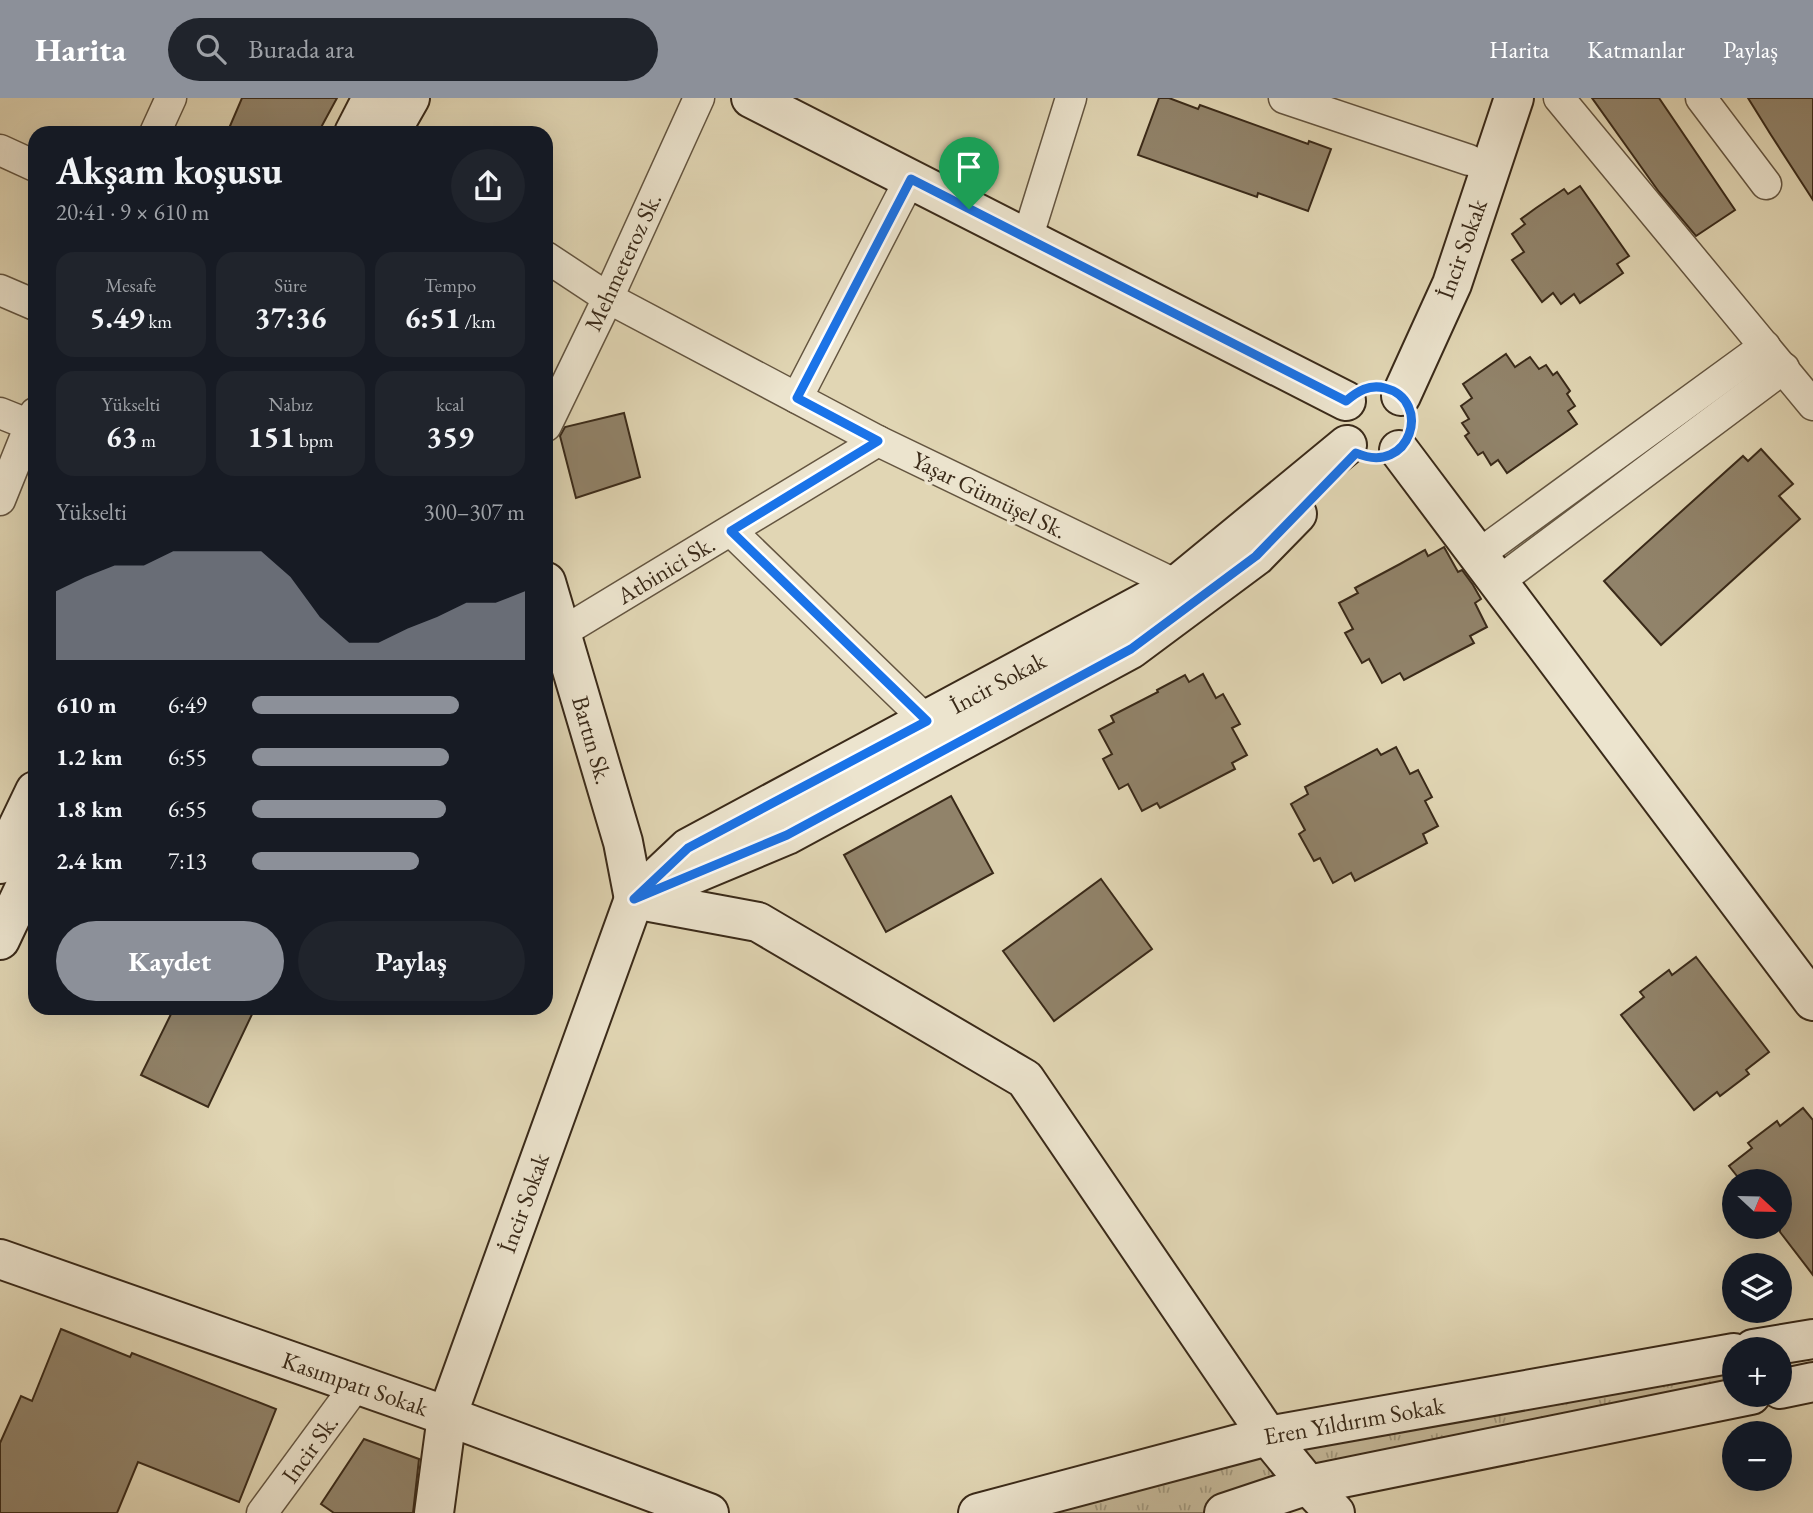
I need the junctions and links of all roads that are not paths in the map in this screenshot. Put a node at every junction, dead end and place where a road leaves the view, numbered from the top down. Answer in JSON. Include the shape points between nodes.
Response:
{"nodes":[{"id":1,"x":699,"y":98,"type":"edge"},
{"id":2,"x":751,"y":98,"type":"edge"},
{"id":3,"x":1071,"y":98,"type":"edge"},
{"id":4,"x":1284,"y":98,"type":"edge"},
{"id":5,"x":1489,"y":98,"type":"edge"},
{"id":6,"x":1514,"y":98,"type":"edge"},
{"id":7,"x":1559,"y":98,"type":"edge"},
{"id":8,"x":1701,"y":98,"type":"edge"},
{"id":9,"x":165,"y":100,"type":"edge"},
{"id":10,"x":157,"y":126,"type":"edge"},
{"id":11,"x":0,"y":150,"type":"edge"},
{"id":12,"x":1469,"y":160,"type":"junction"},
{"id":13,"x":28,"y":163,"type":"edge"},
{"id":14,"x":911,"y":179,"type":"junction"},
{"id":15,"x":1766,"y":184,"type":"dead end"},
{"id":16,"x":1027,"y":239,"type":"junction"},
{"id":17,"x":553,"y":262,"type":"edge"},
{"id":18,"x":0,"y":290,"type":"edge"},
{"id":19,"x":608,"y":298,"type":"junction"},
{"id":20,"x":28,"y":302,"type":"edge"},
{"id":21,"x":1774,"y":357,"type":"junction"},
{"id":22,"x":1395,"y":392,"type":"junction"},
{"id":23,"x":797,"y":398,"type":"junction"},
{"id":24,"x":1346,"y":401,"type":"junction"},
{"id":25,"x":1813,"y":405,"type":"edge"},
{"id":26,"x":553,"y":412,"type":"edge"},
{"id":27,"x":0,"y":413,"type":"edge"},
{"id":28,"x":28,"y":418,"type":"edge"},
{"id":29,"x":28,"y":429,"type":"edge"},
{"id":30,"x":878,"y":441,"type":"junction"},
{"id":31,"x":1352,"y":449,"type":"junction"},
{"id":32,"x":1399,"y":450,"type":"junction"},
{"id":33,"x":0,"y":500,"type":"edge"},
{"id":34,"x":731,"y":531,"type":"junction"},
{"id":35,"x":1488,"y":568,"type":"junction"},
{"id":36,"x":1177,"y":585,"type":"junction"},
{"id":37,"x":553,"y":606,"type":"edge"},
{"id":38,"x":561,"y":634,"type":"junction"},
{"id":39,"x":927,"y":721,"type":"junction"},
{"id":40,"x":27,"y":829,"type":"edge"},
{"id":41,"x":0,"y":864,"type":"edge"},
{"id":42,"x":28,"y":881,"type":"edge"},
{"id":43,"x":634,"y":899,"type":"junction"},
{"id":44,"x":0,"y":940,"type":"edge"},
{"id":45,"x":1813,"y":1001,"type":"edge"},
{"id":46,"x":4,"y":1272,"type":"edge"},
{"id":47,"x":1813,"y":1339,"type":"edge"},
{"id":48,"x":1792,"y":1342,"type":"edge"},
{"id":49,"x":1722,"y":1355,"type":"edge"},
{"id":50,"x":1813,"y":1382,"type":"edge"},
{"id":51,"x":357,"y":1384,"type":"junction"},
{"id":52,"x":1792,"y":1386,"type":"edge"},
{"id":53,"x":1722,"y":1401,"type":"edge"},
{"id":54,"x":447,"y":1416,"type":"junction"},
{"id":55,"x":1268,"y":1436,"type":"junction"},
{"id":56,"x":1308,"y":1485,"type":"junction"},
{"id":57,"x":262,"y":1513,"type":"edge"},
{"id":58,"x":435,"y":1513,"type":"edge"},
{"id":59,"x":709,"y":1513,"type":"edge"},
{"id":60,"x":978,"y":1513,"type":"edge"},
{"id":61,"x":1224,"y":1513,"type":"edge"},
{"id":62,"x":1335,"y":1513,"type":"edge"}],
"edges":[{"from":1,"to":19,"type":"street","name":"Mehmeteroz Sk."},
{"from":2,"to":14,"type":"main road"},
{"from":3,"to":16,"type":"street"},
{"from":4,"to":12,"type":"street"},
{"from":5,"to":12,"type":"main road","name":"İncir Sokak"},
{"from":6,"to":22,"type":"main road","name":"İncir Sokak","via":[[1452,284]]},
{"from":7,"to":21,"type":"street"},
{"from":8,"to":15,"type":"street"},
{"from":9,"to":10,"type":"street"},
{"from":11,"to":13,"type":"street"},
{"from":12,"to":22,"type":"main road","name":"İncir Sokak"},
{"from":14,"to":16,"type":"main road"},
{"from":14,"to":23,"type":"street"},
{"from":16,"to":24,"type":"main road"},
{"from":17,"to":19,"type":"street","name":"Yaşar Gümüşel Sk."},
{"from":18,"to":20,"type":"street"},
{"from":19,"to":23,"type":"street","name":"Yaşar Gümüşel Sk."},
{"from":19,"to":26,"type":"street","name":"Mehmeteroz Sk."},
{"from":21,"to":25,"type":"street"},
{"from":21,"to":35,"type":"street"},
{"from":22,"to":24,"type":"main road","via":[[1366,387]]},
{"from":22,"to":32,"type":"main road","via":[[1412,418],[1411,430]]},
{"from":23,"to":30,"type":"street","name":"Yaşar Gümüşel Sk."},
{"from":24,"to":31,"type":"main road","via":[[1340,423]]},
{"from":27,"to":28,"type":"street"},
{"from":29,"to":33,"type":"street"},
{"from":30,"to":34,"type":"street","name":"Atbinici Sk."},
{"from":30,"to":36,"type":"street","name":"Yaşar Gümüşel Sk."},
{"from":31,"to":32,"type":"main road","via":[[1378,458]]},
{"from":31,"to":36,"type":"main road","name":"İncir Sokak"},
{"from":31,"to":43,"type":"main road","name":"İncir Sokak","via":[[1256,556],[1131,649],[787,835]]},
{"from":32,"to":35,"type":"main road"},
{"from":34,"to":38,"type":"street","name":"Atbinici Sk."},
{"from":34,"to":39,"type":"street"},
{"from":35,"to":45,"type":"main road"},
{"from":36,"to":39,"type":"main road","name":"İncir Sokak"},
{"from":37,"to":38,"type":"main road","name":"Bartın Sk."},
{"from":38,"to":43,"type":"main road","name":"Bartın Sk.","via":[[623,842]]},
{"from":39,"to":43,"type":"main road","name":"İncir Sokak","via":[[688,848]]},
{"from":40,"to":41,"type":"main road"},
{"from":42,"to":44,"type":"main road"},
{"from":43,"to":54,"type":"main road","name":"İncir Sokak"},
{"from":43,"to":55,"type":"main road","via":[[758,922],[1025,1079]]},
{"from":46,"to":51,"type":"main road","name":"Kasımpatı Sokak"},
{"from":47,"to":48,"type":"main road"},
{"from":49,"to":55,"type":"main road","name":"Eren Yıldırım Sokak"},
{"from":50,"to":52,"type":"main road"},
{"from":51,"to":54,"type":"main road","name":"Kasımpatı Sokak"},
{"from":51,"to":57,"type":"street","name":"Incir Sk."},
{"from":53,"to":56,"type":"main road"},
{"from":54,"to":58,"type":"main road","name":"İncir Sokak"},
{"from":54,"to":59,"type":"main road","name":"Kasımpatı Sokak"},
{"from":55,"to":56,"type":"main road"},
{"from":55,"to":60,"type":"main road","name":"Eren Yıldırım Sokak"},
{"from":56,"to":61,"type":"main road"},
{"from":56,"to":62,"type":"main road"}]}
